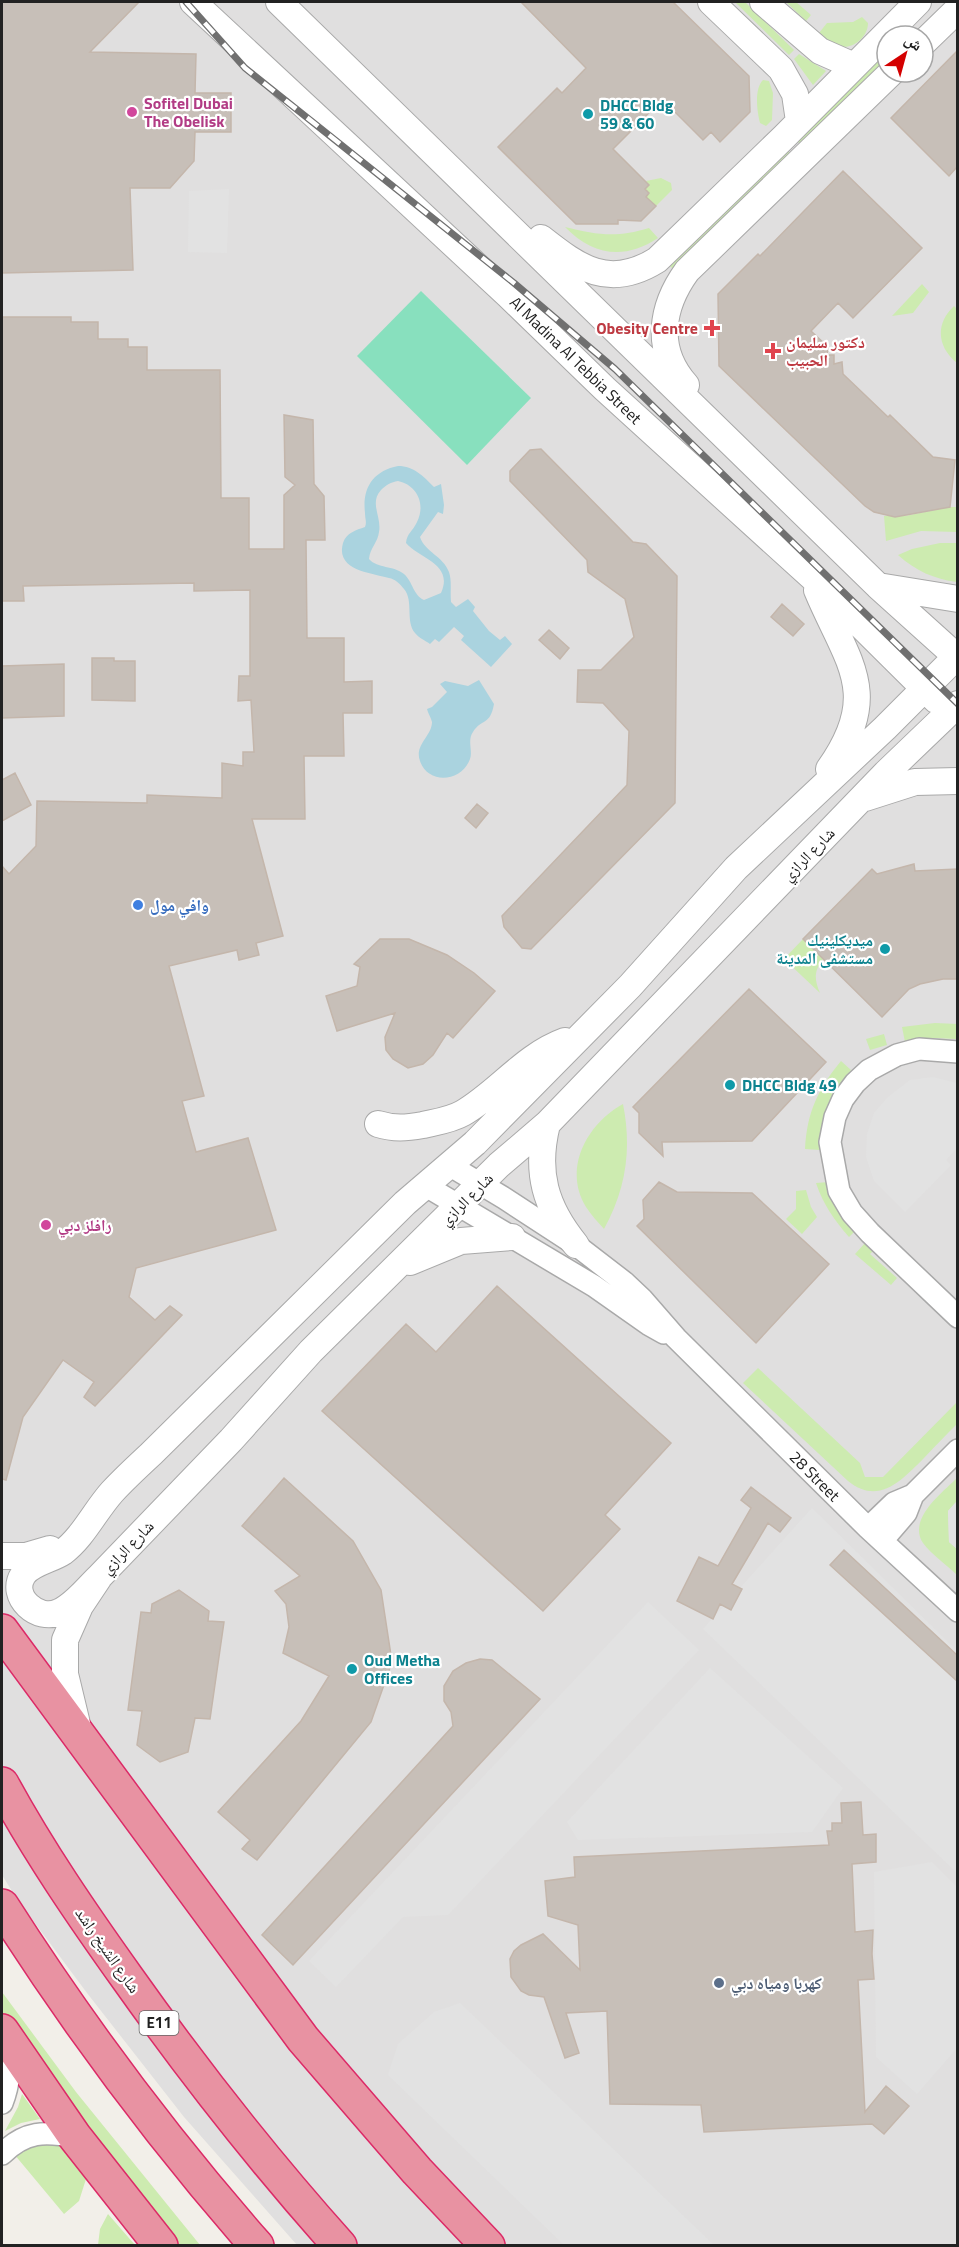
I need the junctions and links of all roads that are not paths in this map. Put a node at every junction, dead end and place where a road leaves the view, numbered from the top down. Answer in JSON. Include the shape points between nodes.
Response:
{"nodes":[{"id":1,"x":193,"y":2,"type":"edge"},
{"id":2,"x":279,"y":2,"type":"edge"},
{"id":3,"x":711,"y":2,"type":"edge"},
{"id":4,"x":764,"y":2,"type":"edge"},
{"id":5,"x":918,"y":2,"type":"edge"},
{"id":6,"x":957,"y":9,"type":"edge"},
{"id":7,"x":935,"y":31,"type":"edge"},
{"id":8,"x":854,"y":66,"type":"junction"},
{"id":9,"x":880,"y":84,"type":"edge"},
{"id":10,"x":799,"y":121,"type":"junction"},
{"id":11,"x":478,"y":197,"type":"junction"},
{"id":12,"x":701,"y":413,"type":"junction"},
{"id":13,"x":813,"y":578,"type":"junction"},
{"id":14,"x":878,"y":586,"type":"junction"},
{"id":15,"x":957,"y":599,"type":"edge"},
{"id":16,"x":957,"y":656,"type":"edge"},
{"id":17,"x":924,"y":688,"type":"junction"},
{"id":18,"x":955,"y":712,"type":"edge"},
{"id":19,"x":957,"y":781,"type":"edge"},
{"id":20,"x":806,"y":801,"type":"junction"},
{"id":21,"x":859,"y":801,"type":"junction"},
{"id":22,"x":579,"y":1036,"type":"junction"},
{"id":23,"x":957,"y":1052,"type":"edge"},
{"id":24,"x":378,"y":1124,"type":"dead end"},
{"id":25,"x":547,"y":1124,"type":"junction"},
{"id":26,"x":449,"y":1165,"type":"junction"},
{"id":27,"x":481,"y":1184,"type":"junction"},
{"id":28,"x":426,"y":1186,"type":"junction"},
{"id":29,"x":459,"y":1206,"type":"junction"},
{"id":30,"x":512,"y":1237,"type":"junction"},
{"id":31,"x":576,"y":1245,"type":"junction"},
{"id":32,"x":381,"y":1284,"type":"junction"},
{"id":33,"x":957,"y":1317,"type":"edge"},
{"id":34,"x":675,"y":1338,"type":"junction"},
{"id":35,"x":957,"y":1449,"type":"edge"},
{"id":36,"x":79,"y":1534,"type":"junction"},
{"id":37,"x":875,"y":1535,"type":"junction"},
{"id":38,"x":2,"y":1556,"type":"edge"},
{"id":39,"x":100,"y":1576,"type":"junction"},
{"id":40,"x":957,"y":1611,"type":"edge"},
{"id":41,"x":2,"y":1630,"type":"edge"},
{"id":42,"x":81,"y":1737,"type":"junction"},
{"id":43,"x":2,"y":1784,"type":"edge"},
{"id":44,"x":2,"y":1906,"type":"edge"},
{"id":45,"x":5,"y":2038,"type":"edge"},
{"id":46,"x":2,"y":2103,"type":"edge"},
{"id":47,"x":75,"y":2137,"type":"junction"},
{"id":48,"x":2,"y":2154,"type":"edge"},
{"id":49,"x":161,"y":2246,"type":"edge"},
{"id":50,"x":256,"y":2246,"type":"edge"},
{"id":51,"x":340,"y":2246,"type":"edge"},
{"id":52,"x":488,"y":2246,"type":"edge"}],
"edges":[{"from":1,"to":13,"type":"street","name":"Al Madina Al Tebbia Street","via":[[605,389]]},
{"from":2,"to":11,"type":"street"},
{"from":3,"to":10,"type":"street","via":[[781,69],[795,94]]},
{"from":4,"to":8,"type":"street","via":[[820,51]]},
{"from":5,"to":8,"type":"street"},
{"from":6,"to":7,"type":"street"},
{"from":8,"to":10,"type":"street"},
{"from":9,"to":12,"type":"street","via":[[675,287],[665,319],[668,355],[676,374],[699,400]]},
{"from":10,"to":11,"type":"street","via":[[657,260],[631,272],[603,273],[576,265],[499,205]]},
{"from":11,"to":12,"type":"street"},
{"from":12,"to":14,"type":"street"},
{"from":13,"to":17,"type":"street","name":"Al Madina Al Tebbia Street"},
{"from":13,"to":20,"type":"street","via":[[849,655],[857,686],[856,713],[847,739]]},
{"from":14,"to":15,"type":"street"},
{"from":14,"to":16,"type":"street"},
{"from":16,"to":17,"type":"street","name":"شارع الرازي"},
{"from":17,"to":18,"type":"street","name":"Al Madina Al Tebbia Street"},
{"from":17,"to":20,"type":"street","name":"شارع الرازي"},
{"from":18,"to":21,"type":"street","name":"شارع الرازي"},
{"from":19,"to":21,"type":"street","via":[[915,782]]},
{"from":20,"to":22,"type":"street","name":"شارع الرازي","via":[[736,868],[630,986]]},
{"from":21,"to":25,"type":"street","name":"شارع الرازي"},
{"from":22,"to":24,"type":"street","via":[[523,1064],[462,1113],[402,1129]]},
{"from":22,"to":26,"type":"street","name":"شارع الرازي"},
{"from":23,"to":33,"type":"street","via":[[919,1049],[869,1070],[843,1099],[831,1142],[839,1191],[852,1213]]},
{"from":25,"to":27,"type":"street","name":"شارع الرازي"},
{"from":25,"to":31,"type":"street","via":[[542,1155],[545,1191],[552,1211]]},
{"from":26,"to":27,"type":"street","name":"28 Street"},
{"from":26,"to":28,"type":"street","name":"شارع الرازي"},
{"from":27,"to":29,"type":"street","name":"شارع الرازي"},
{"from":27,"to":31,"type":"street","name":"28 Street"},
{"from":28,"to":29,"type":"street","name":"28 Street"},
{"from":28,"to":36,"type":"street","name":"شارع الرازي","via":[[396,1211],[112,1492]]},
{"from":29,"to":30,"type":"street","name":"28 Street"},
{"from":29,"to":32,"type":"street","name":"شارع الرازي"},
{"from":30,"to":32,"type":"street","via":[[453,1244],[412,1261]]},
{"from":30,"to":34,"type":"street","name":"28 Street"},
{"from":31,"to":34,"type":"street","name":"28 Street","via":[[642,1299]]},
{"from":32,"to":39,"type":"street","name":"شارع الرازي","via":[[311,1351]]},
{"from":34,"to":37,"type":"street","name":"28 Street"},
{"from":35,"to":37,"type":"street","via":[[913,1495],[894,1503]]},
{"from":36,"to":38,"type":"street","name":"شارع الرازي","via":[[49,1550],[26,1556]]},
{"from":36,"to":39,"type":"street","via":[[63,1552],[24,1574],[20,1584],[22,1600],[36,1612],[52,1615],[67,1608]]},
{"from":37,"to":40,"type":"street","name":"28 Street"},
{"from":39,"to":42,"type":"street","name":"شارع الرازي","via":[[80,1606],[65,1640],[65,1674]]},
{"from":41,"to":42,"type":"highway"},
{"from":42,"to":52,"type":"highway","via":[[303,2039]]},
{"from":43,"to":51,"type":"highway","name":"شارع الشيخ راشد","number":"E11","via":[[86,1921],[159,2023],[232,2119]]},
{"from":44,"to":50,"type":"highway","via":[[66,2003],[145,2110]]},
{"from":45,"to":46,"type":"street","via":[[10,2070]]},
{"from":45,"to":47,"type":"highway"},
{"from":47,"to":48,"type":"street","via":[[39,2133],[22,2138]]},
{"from":47,"to":49,"type":"highway"}]}
